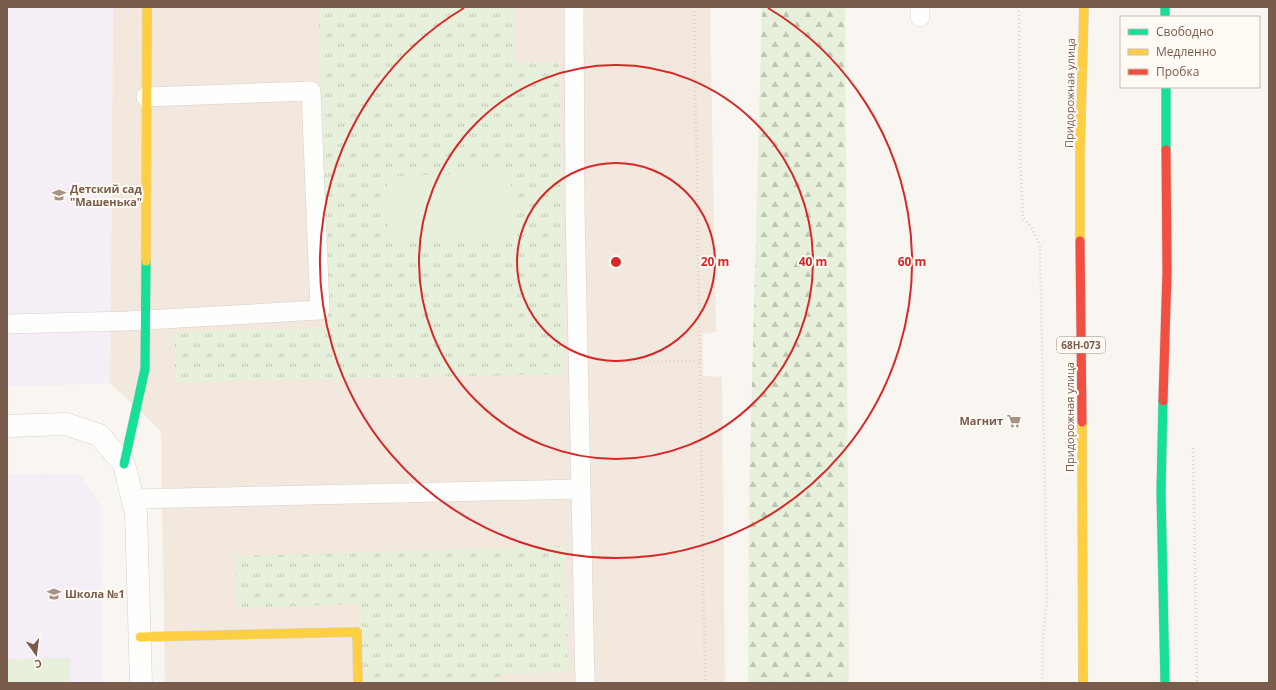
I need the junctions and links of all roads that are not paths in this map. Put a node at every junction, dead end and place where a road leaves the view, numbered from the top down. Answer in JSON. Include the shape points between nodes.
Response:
{"nodes":[{"id":1,"x":147,"y":7,"type":"edge"},
{"id":2,"x":574,"y":7,"type":"edge"},
{"id":3,"x":1084,"y":7,"type":"edge"},
{"id":4,"x":1166,"y":88,"type":"edge"},
{"id":5,"x":146,"y":97,"type":"junction"},
{"id":6,"x":145,"y":320,"type":"junction"},
{"id":7,"x":7,"y":324,"type":"edge"},
{"id":8,"x":7,"y":426,"type":"edge"},
{"id":9,"x":124,"y":464,"type":"junction"},
{"id":10,"x":581,"y":489,"type":"junction"},
{"id":11,"x":133,"y":499,"type":"junction"},
{"id":12,"x":140,"y":636,"type":"junction"},
{"id":13,"x":141,"y":683,"type":"edge"},
{"id":14,"x":358,"y":683,"type":"edge"},
{"id":15,"x":585,"y":683,"type":"edge"},
{"id":16,"x":1083,"y":683,"type":"edge"},
{"id":17,"x":1165,"y":683,"type":"edge"}],
"edges":[{"from":1,"to":5,"type":"main road"},
{"from":2,"to":10,"type":"lane","via":[[575,216]]},
{"from":3,"to":16,"type":"main road","name":"Придорожная улица","number":"68Н-073","via":[[1080,155]]},
{"from":4,"to":17,"type":"main road","via":[[1167,272],[1162,492]]},
{"from":5,"to":6,"type":"main road"},
{"from":5,"to":6,"type":"lane","via":[[311,91],[320,310]]},
{"from":6,"to":7,"type":"lane"},
{"from":6,"to":9,"type":"main road","via":[[145,369]]},
{"from":8,"to":9,"type":"street","via":[[66,424],[99,435]]},
{"from":9,"to":11,"type":"street"},
{"from":10,"to":11,"type":"lane"},
{"from":10,"to":15,"type":"lane"},
{"from":11,"to":12,"type":"street","via":[[136,513]]},
{"from":12,"to":13,"type":"street"},
{"from":12,"to":14,"type":"main road","via":[[357,632]]}]}
